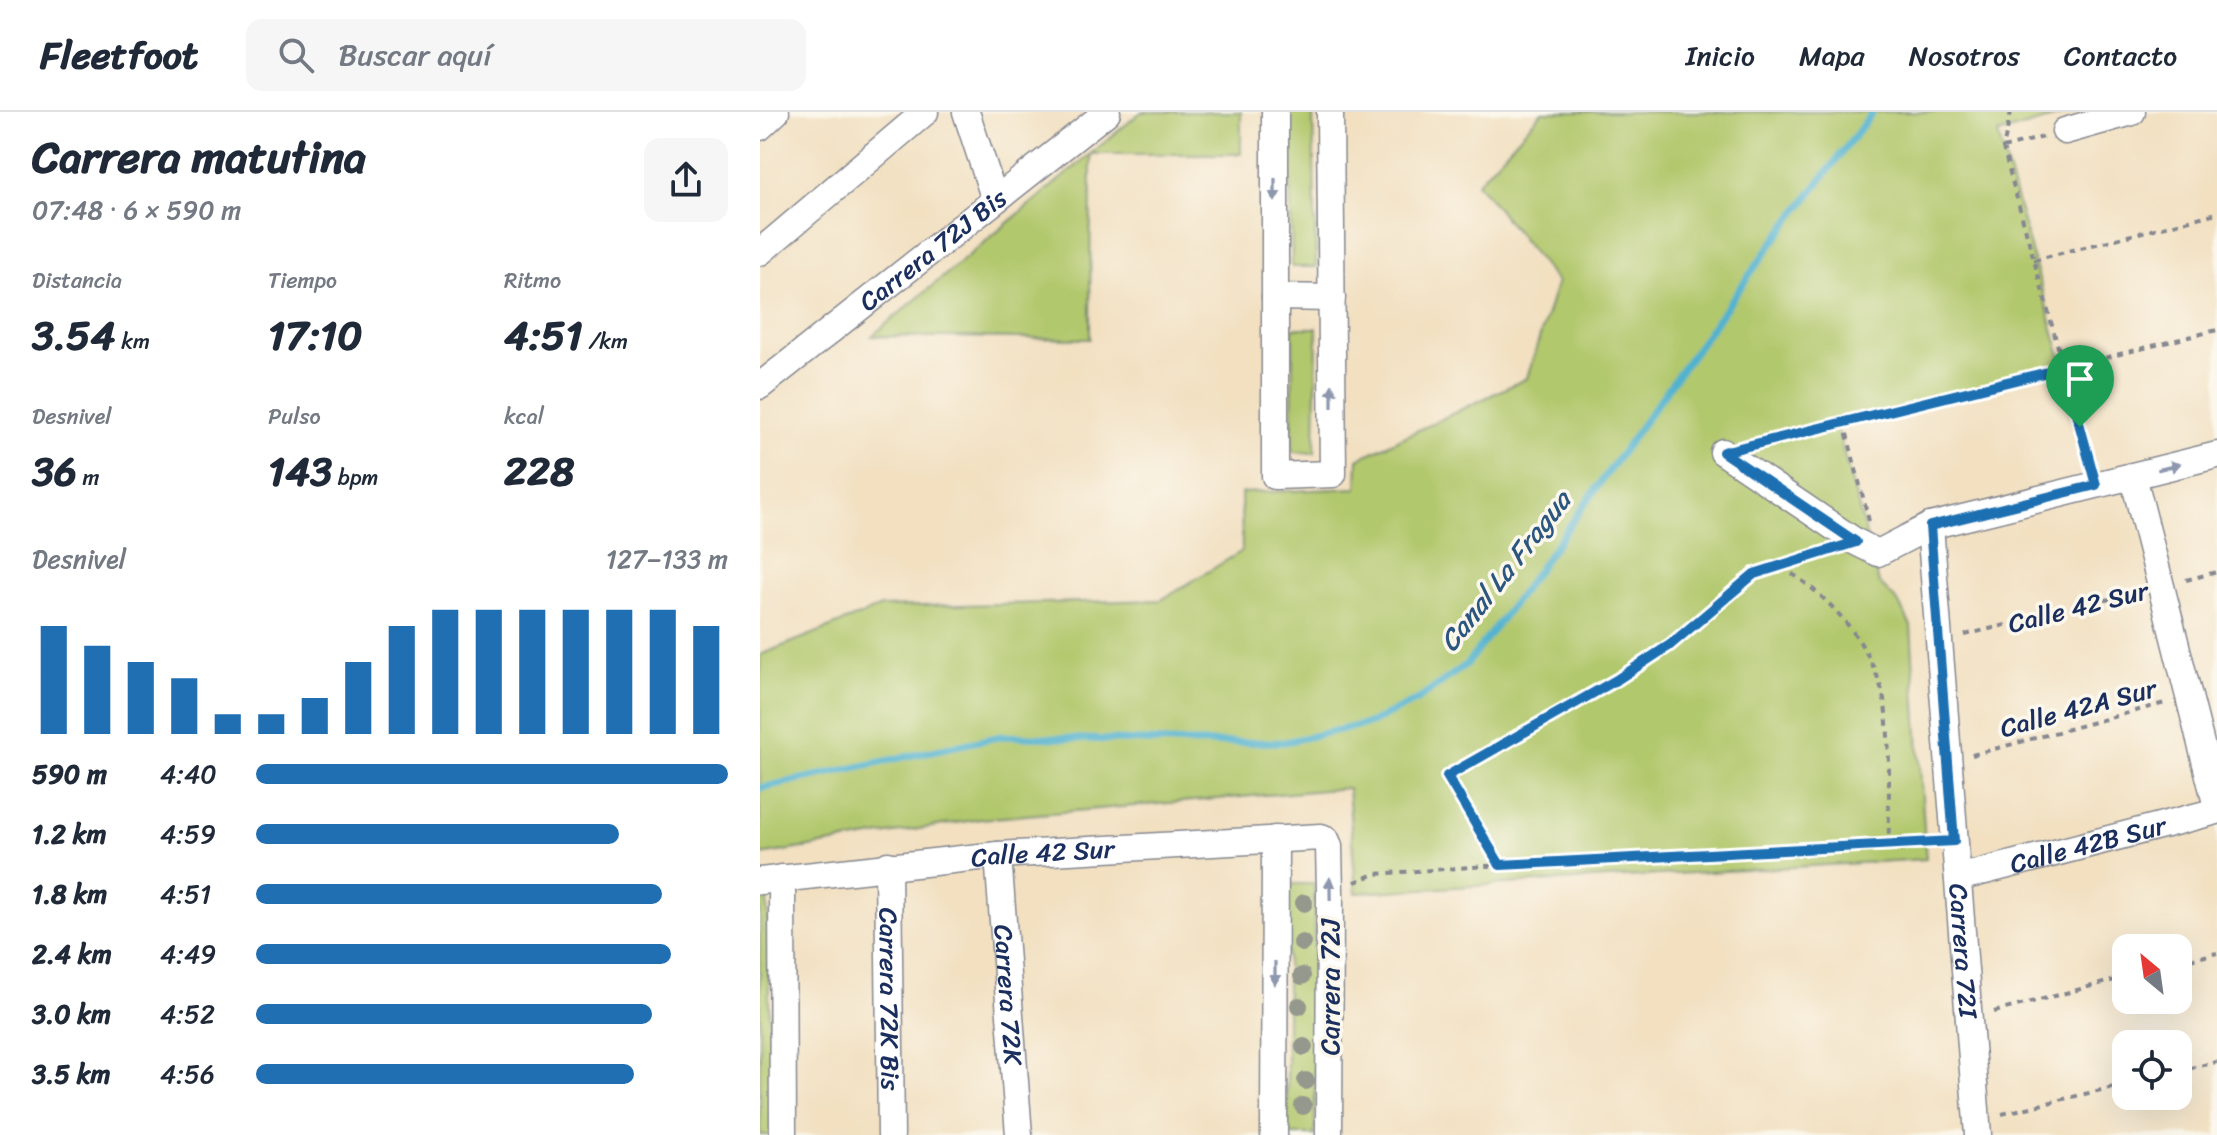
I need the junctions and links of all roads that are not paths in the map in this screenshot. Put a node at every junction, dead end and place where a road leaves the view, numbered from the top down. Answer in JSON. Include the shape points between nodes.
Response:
{"nodes":[{"id":1,"x":776,"y":112,"type":"edge"},
{"id":2,"x":925,"y":112,"type":"edge"},
{"id":3,"x":966,"y":112,"type":"edge"},
{"id":4,"x":1107,"y":112,"type":"edge"},
{"id":5,"x":1275,"y":112,"type":"edge"},
{"id":6,"x":1330,"y":112,"type":"edge"},
{"id":7,"x":2132,"y":112,"type":"edge"},
{"id":8,"x":760,"y":127,"type":"edge"},
{"id":9,"x":2065,"y":131,"type":"road end"},
{"id":10,"x":995,"y":200,"type":"junction"},
{"id":11,"x":760,"y":252,"type":"edge"},
{"id":12,"x":1275,"y":297,"type":"junction"},
{"id":13,"x":1332,"y":298,"type":"junction"},
{"id":14,"x":760,"y":386,"type":"edge"},
{"id":15,"x":1723,"y":452,"type":"road end"},
{"id":16,"x":2217,"y":455,"type":"edge"},
{"id":17,"x":2133,"y":476,"type":"junction"},
{"id":18,"x":1930,"y":526,"type":"junction"},
{"id":19,"x":2217,"y":809,"type":"edge"},
{"id":20,"x":1275,"y":839,"type":"junction"},
{"id":21,"x":1326,"y":839,"type":"joint"},
{"id":22,"x":998,"y":855,"type":"junction"},
{"id":23,"x":888,"y":865,"type":"junction"},
{"id":24,"x":1958,"y":878,"type":"junction"},
{"id":25,"x":771,"y":879,"type":"edge"},
{"id":26,"x":1977,"y":1127,"type":"edge"},
{"id":27,"x":783,"y":1135,"type":"edge"},
{"id":28,"x":891,"y":1135,"type":"edge"},
{"id":29,"x":1019,"y":1135,"type":"edge"},
{"id":30,"x":1274,"y":1135,"type":"edge"},
{"id":31,"x":1329,"y":1135,"type":"edge"}],
"edges":[{"from":1,"to":8,"type":"street"},
{"from":2,"to":11,"type":"street"},
{"from":3,"to":10,"type":"street"},
{"from":4,"to":10,"type":"street","name":"Carrera 72J Bis"},
{"from":5,"to":12,"type":"street","one_way":true},
{"from":6,"to":13,"type":"street"},
{"from":7,"to":9,"type":"street"},
{"from":10,"to":14,"type":"street","name":"Carrera 72J Bis"},
{"from":12,"to":13,"type":"street"},
{"from":12,"to":13,"type":"street","one_way":true,"via":[[1275,476],[1333,474]]},
{"from":15,"to":18,"type":"street","via":[[1867,548]]},
{"from":17,"to":16,"type":"street","one_way":true},
{"from":17,"to":18,"type":"street"},
{"from":17,"to":19,"type":"street"},
{"from":18,"to":24,"type":"street","name":"Carrera 72I"},
{"from":19,"to":24,"type":"street","name":"Calle 42B Sur"},
{"from":20,"to":21,"type":"street","name":"Calle 42 Sur"},
{"from":20,"to":22,"type":"street","name":"Calle 42 Sur"},
{"from":20,"to":30,"type":"street","one_way":true},
{"from":31,"to":21,"type":"street","name":"Carrera 72J","one_way":true},
{"from":22,"to":23,"type":"street","name":"Calle 42 Sur"},
{"from":22,"to":29,"type":"street","name":"Carrera 72K"},
{"from":23,"to":25,"type":"street","name":"Calle 42 Sur"},
{"from":23,"to":28,"type":"street","name":"Carrera 72K Bis"},
{"from":24,"to":26,"type":"street","name":"Carrera 72I"},
{"from":25,"to":27,"type":"street"}]}
